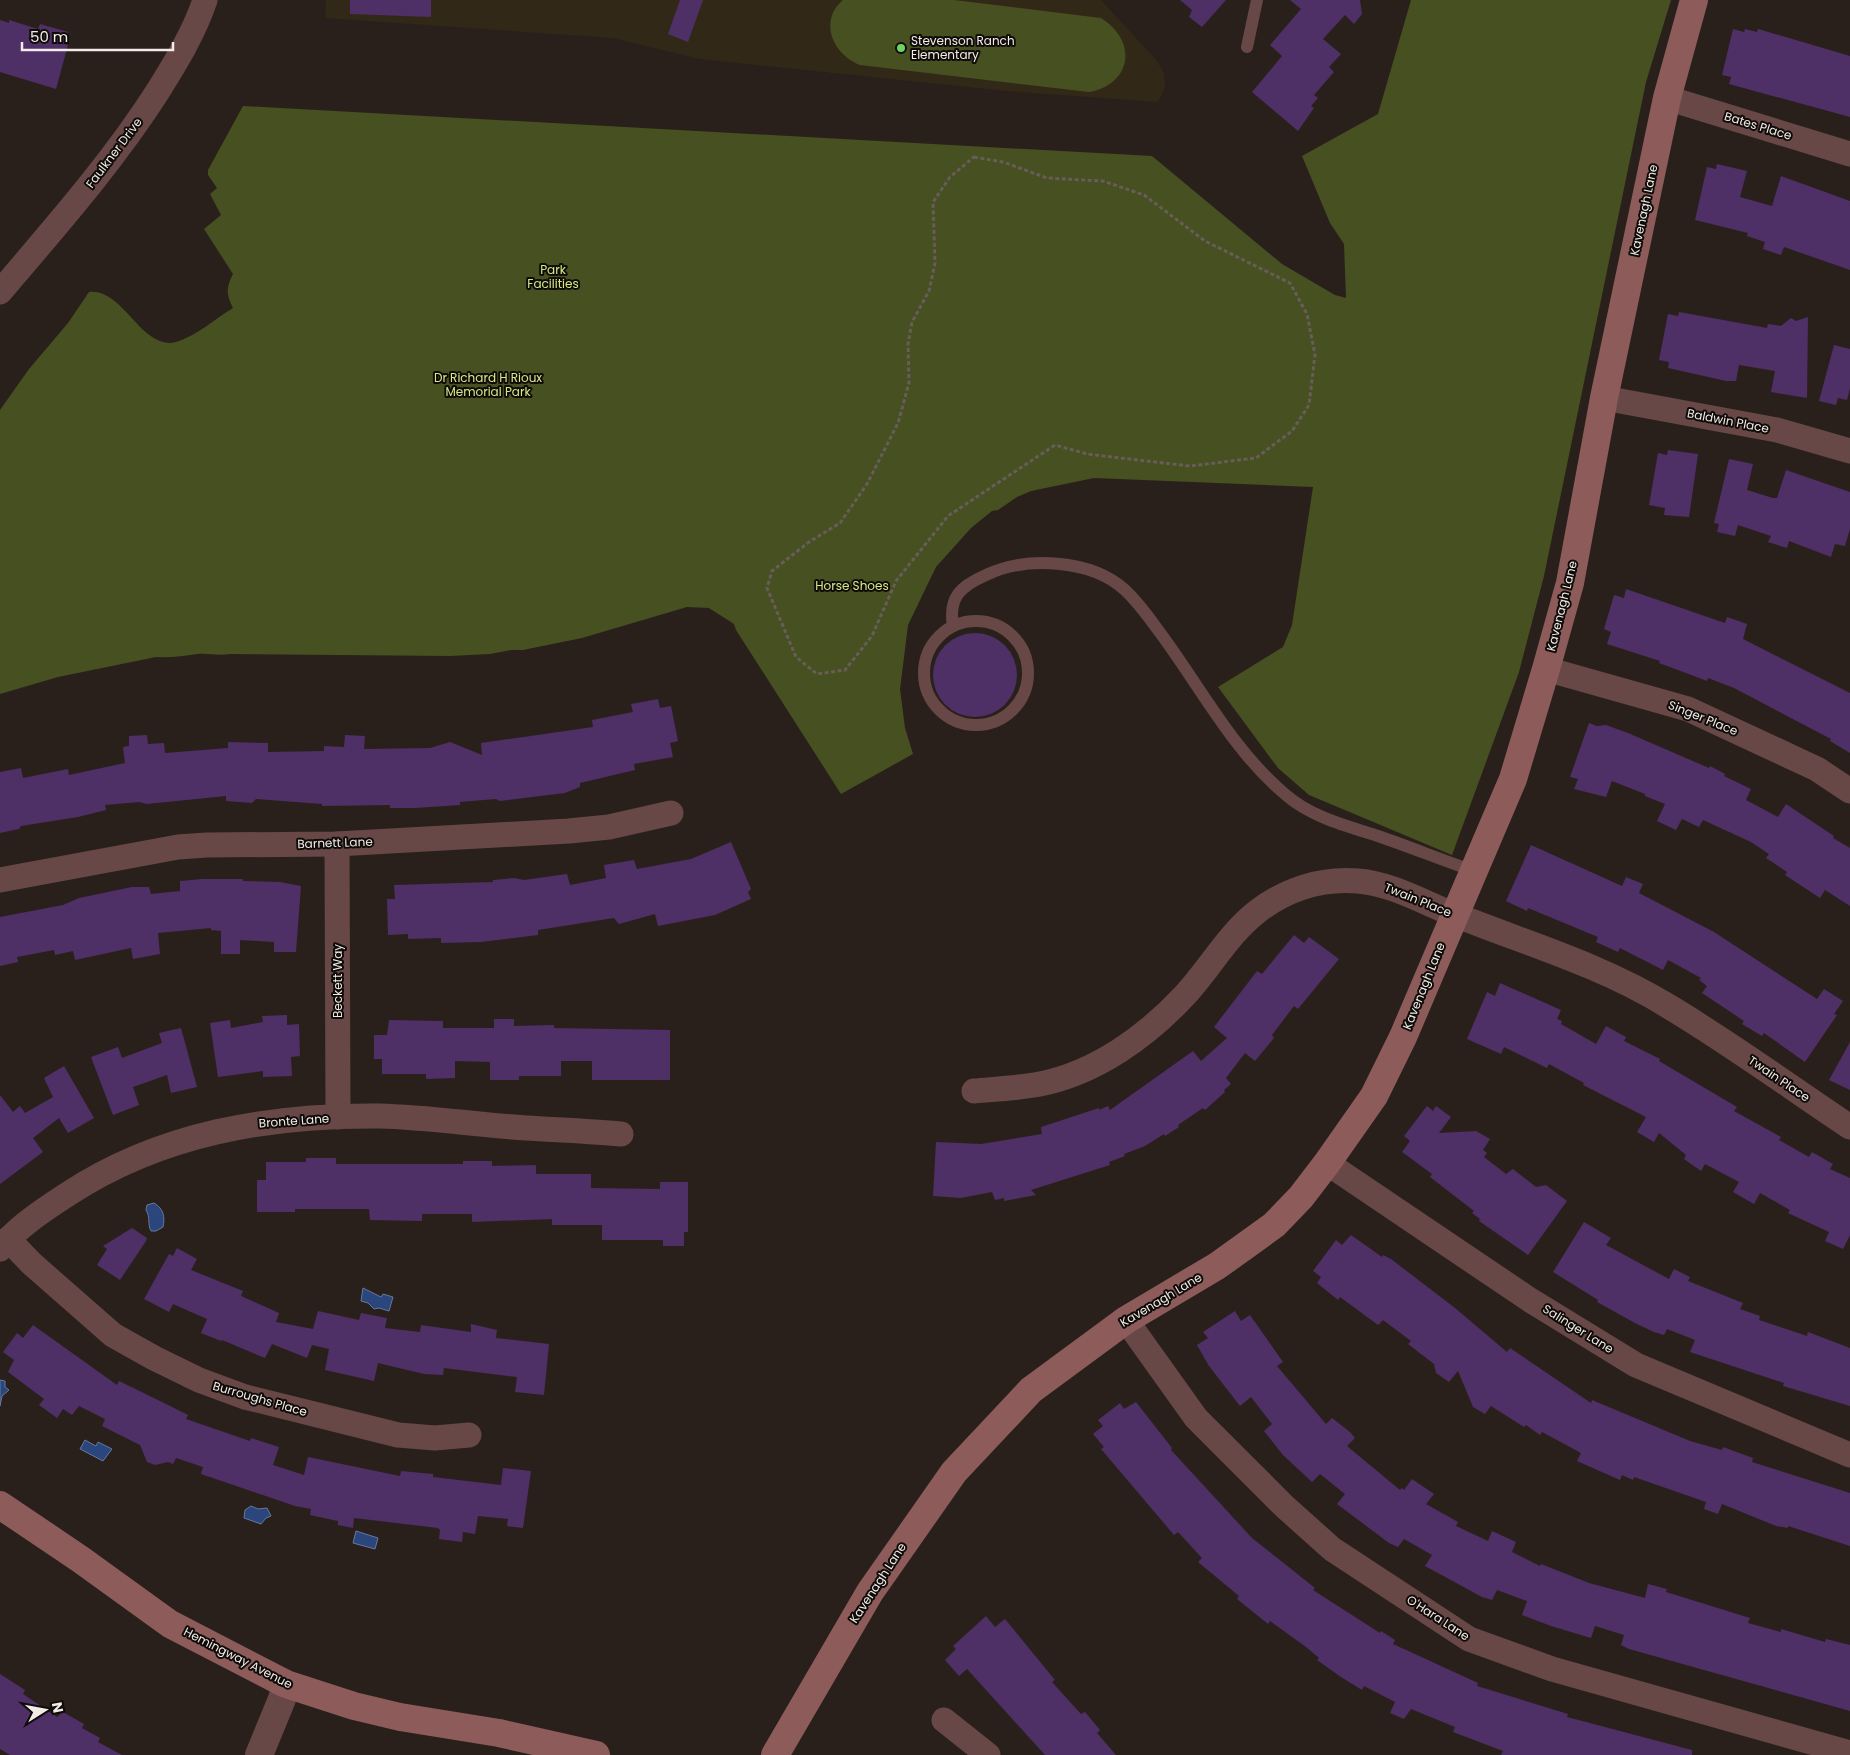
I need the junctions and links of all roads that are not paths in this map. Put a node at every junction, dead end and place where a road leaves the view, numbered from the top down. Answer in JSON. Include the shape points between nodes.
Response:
{"nodes":[{"id":1,"x":205,"y":0,"type":"edge"},
{"id":2,"x":1257,"y":0,"type":"edge"},
{"id":3,"x":1694,"y":0,"type":"edge"},
{"id":4,"x":1247,"y":47,"type":"dead end"},
{"id":5,"x":1667,"y":98,"type":"junction"},
{"id":6,"x":1850,"y":154,"type":"edge"},
{"id":7,"x":0,"y":292,"type":"edge"},
{"id":8,"x":1604,"y":398,"type":"junction"},
{"id":9,"x":1850,"y":451,"type":"edge"},
{"id":10,"x":953,"y":626,"type":"junction"},
{"id":11,"x":1546,"y":669,"type":"junction"},
{"id":12,"x":1850,"y":791,"type":"edge"},
{"id":13,"x":671,"y":812,"type":"dead end"},
{"id":14,"x":337,"y":844,"type":"junction"},
{"id":15,"x":1474,"y":871,"type":"junction"},
{"id":16,"x":0,"y":880,"type":"edge"},
{"id":17,"x":1454,"y":915,"type":"junction"},
{"id":18,"x":974,"y":1091,"type":"dead end"},
{"id":19,"x":338,"y":1117,"type":"junction"},
{"id":20,"x":1850,"y":1127,"type":"edge"},
{"id":21,"x":621,"y":1134,"type":"dead end"},
{"id":22,"x":1328,"y":1163,"type":"junction"},
{"id":23,"x":4,"y":1244,"type":"edge"},
{"id":24,"x":1126,"y":1320,"type":"junction"},
{"id":25,"x":469,"y":1435,"type":"dead end"},
{"id":26,"x":1850,"y":1455,"type":"edge"},
{"id":27,"x":0,"y":1505,"type":"edge"},
{"id":28,"x":286,"y":1684,"type":"junction"},
{"id":29,"x":944,"y":1720,"type":"dead end"},
{"id":30,"x":1850,"y":1753,"type":"edge"},
{"id":31,"x":259,"y":1755,"type":"edge"},
{"id":32,"x":596,"y":1755,"type":"edge"},
{"id":33,"x":775,"y":1755,"type":"edge"},
{"id":34,"x":988,"y":1755,"type":"edge"}],
"edges":[{"from":1,"to":7,"type":"street","name":"Faulkner Drive","via":[[181,55],[133,130]]},
{"from":2,"to":4,"type":"lane"},
{"from":3,"to":5,"type":"main road","name":"Kavenagh Lane"},
{"from":5,"to":6,"type":"street","name":"Bates Place"},
{"from":5,"to":8,"type":"main road","name":"Kavenagh Lane"},
{"from":8,"to":9,"type":"street","name":"Baldwin Place","via":[[1777,430]]},
{"from":8,"to":11,"type":"main road","name":"Kavenagh Lane","via":[[1570,584]]},
{"from":10,"to":10,"type":"lane","via":[[934,641],[924,662],[925,686],[935,707],[954,721],[977,726],[1000,721],[1018,706],[1028,684],[1028,661],[1017,640],[998,625],[976,620]]},
{"from":10,"to":15,"type":"lane","via":[[950,609],[962,588],[1007,566],[1050,564],[1104,577],[1124,589],[1140,607],[1232,736],[1287,796],[1315,813]]},
{"from":11,"to":12,"type":"street","name":"Singer Place","via":[[1688,710],[1817,769]]},
{"from":11,"to":15,"type":"main road","name":"Kavenagh Lane","via":[[1513,779]]},
{"from":13,"to":14,"type":"street","name":"Barnett Lane","via":[[618,825],[569,831]]},
{"from":14,"to":16,"type":"street","name":"Barnett Lane","via":[[178,847]]},
{"from":14,"to":19,"type":"street","name":"Beckett Way"},
{"from":15,"to":17,"type":"main road","name":"Kavenagh Lane"},
{"from":17,"to":18,"type":"street","name":"Twain Place","via":[[1387,886],[1360,881],[1332,881],[1305,886],[1256,912],[1186,995],[1155,1025],[1120,1051],[1082,1070],[1041,1084]]},
{"from":17,"to":20,"type":"street","name":"Twain Place","via":[[1602,971],[1667,1005]]},
{"from":17,"to":22,"type":"main road","name":"Kavenagh Lane","via":[[1403,1037],[1374,1096]]},
{"from":19,"to":21,"type":"street","name":"Bronte Lane","via":[[426,1119]]},
{"from":19,"to":23,"type":"street","name":"Bronte Lane","via":[[248,1124],[167,1146],[95,1176],[56,1202]]},
{"from":22,"to":24,"type":"main road","name":"Kavenagh Lane","via":[[1274,1225],[1217,1266]]},
{"from":22,"to":26,"type":"street","name":"Salinger Lane","via":[[1530,1300],[1636,1365]]},
{"from":23,"to":25,"type":"street","name":"Burroughs Place","via":[[31,1263],[113,1335],[199,1380],[245,1397],[398,1435],[435,1438]]},
{"from":24,"to":30,"type":"street","name":"O'Hara Lane","via":[[1196,1418],[1284,1506],[1332,1549],[1469,1639],[1552,1669]]},
{"from":24,"to":33,"type":"main road","name":"Kavenagh Lane","via":[[1031,1390],[954,1472],[870,1592]]},
{"from":27,"to":28,"type":"main road","name":"Hemingway Avenue","via":[[170,1624]]},
{"from":28,"to":31,"type":"street"},
{"from":28,"to":32,"type":"main road","name":"Hemingway Avenue","via":[[400,1717]]},
{"from":29,"to":34,"type":"street"}]}
